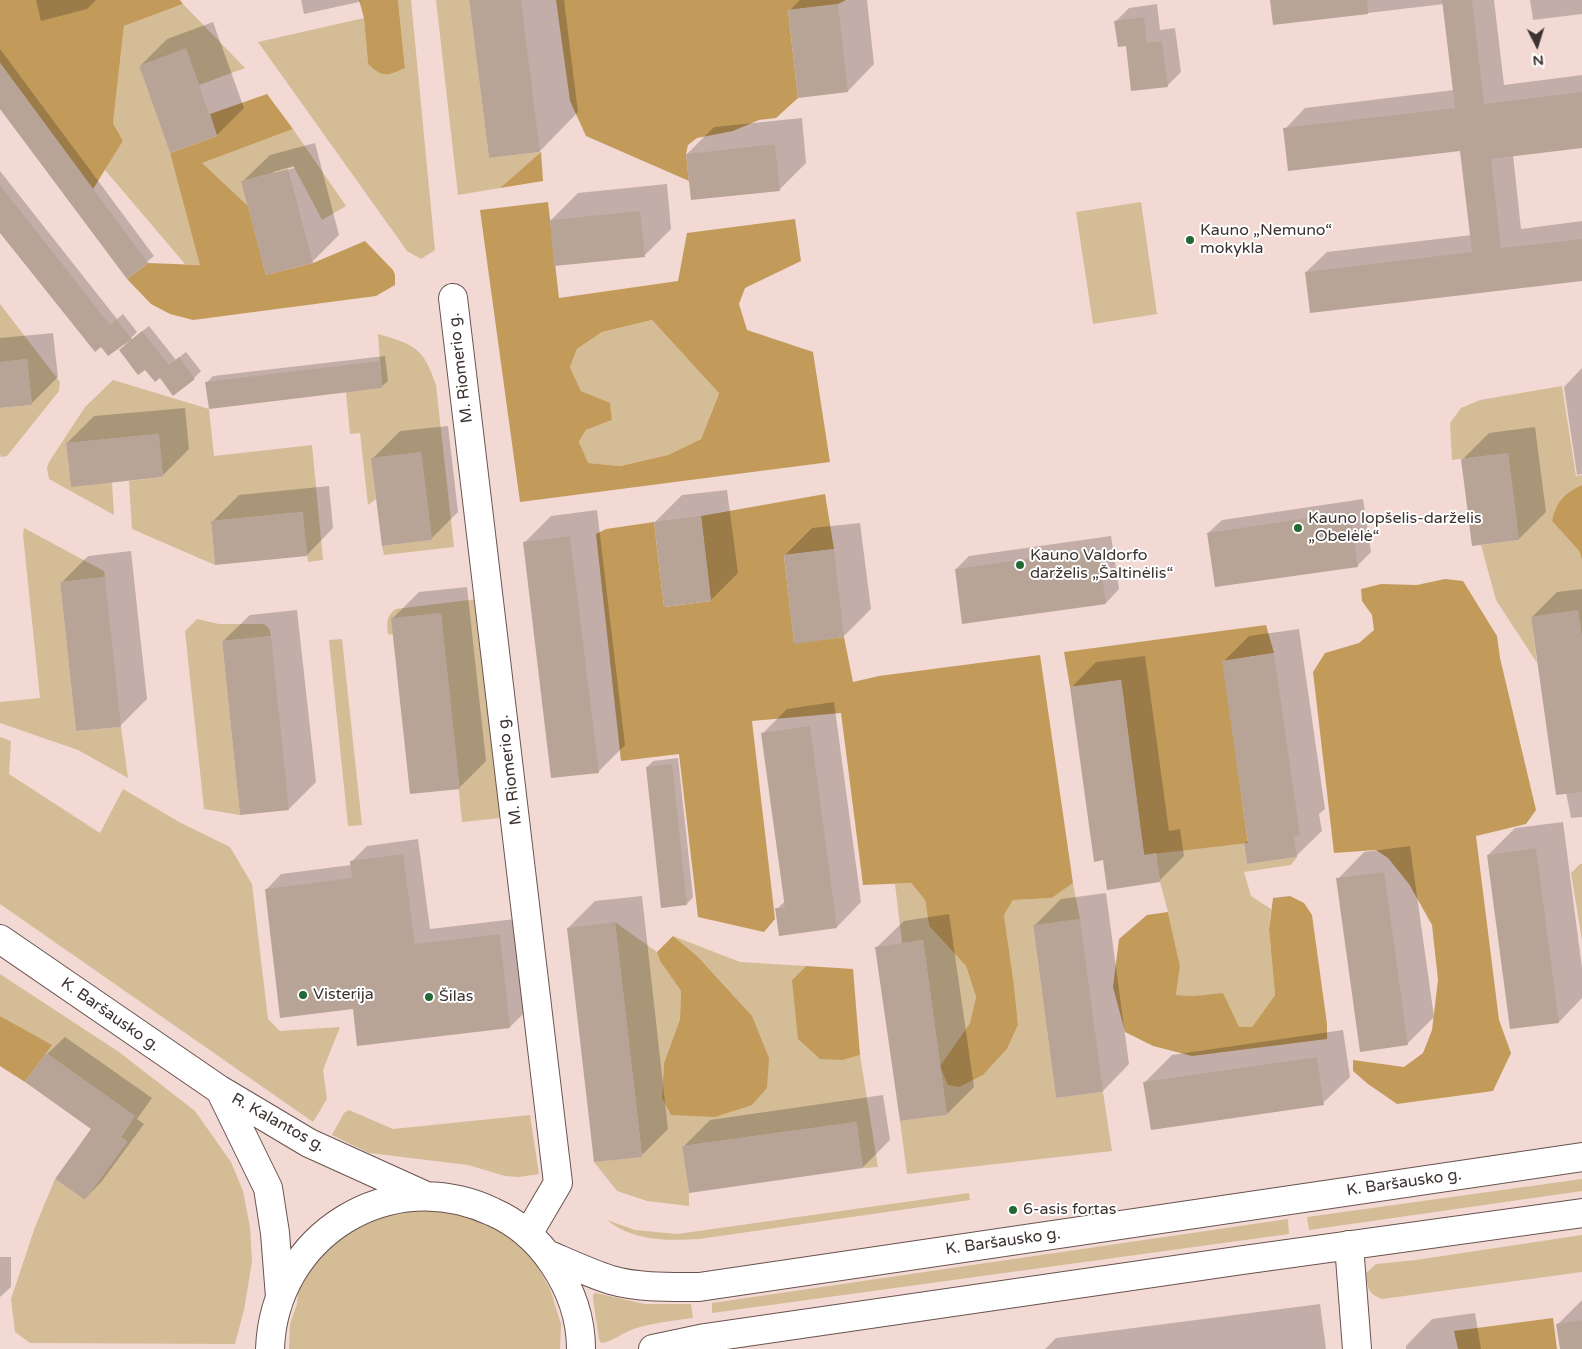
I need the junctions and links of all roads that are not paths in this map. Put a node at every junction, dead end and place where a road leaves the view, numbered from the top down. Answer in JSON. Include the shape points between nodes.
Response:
{"nodes":[{"id":1,"x":453,"y":298,"type":"dead end"},
{"id":2,"x":0,"y":939,"type":"edge"},
{"id":3,"x":220,"y":1090,"type":"junction"},
{"id":4,"x":1582,"y":1158,"type":"edge"},
{"id":5,"x":426,"y":1196,"type":"junction"},
{"id":6,"x":1582,"y":1213,"type":"edge"},
{"id":7,"x":528,"y":1234,"type":"junction"},
{"id":8,"x":1349,"y":1245,"type":"junction"},
{"id":9,"x":547,"y":1254,"type":"junction"},
{"id":10,"x":280,"y":1297,"type":"junction"},
{"id":11,"x":270,"y":1349,"type":"edge"},
{"id":12,"x":581,"y":1349,"type":"edge"},
{"id":13,"x":654,"y":1349,"type":"edge"},
{"id":14,"x":1357,"y":1349,"type":"edge"}],
"edges":[{"from":1,"to":7,"type":"main road","name":"M. Riomerio g.","via":[[558,1183]]},
{"from":2,"to":3,"type":"main road","name":"K. Baršausko g."},
{"from":3,"to":5,"type":"main road","name":"R. Kalantos g.","via":[[309,1143]]},
{"from":3,"to":10,"type":"main road","name":"R. Kalantos g.","via":[[268,1188]]},
{"from":4,"to":9,"type":"main road","name":"K. Baršausko g.","via":[[699,1287],[640,1285],[612,1280]]},
{"from":5,"to":7,"type":"main road","via":[[453,1198],[480,1206]]},
{"from":5,"to":10,"type":"main road","via":[[379,1203],[337,1224],[318,1238],[303,1256]]},
{"from":6,"to":8,"type":"main road"},
{"from":7,"to":9,"type":"main road"},
{"from":8,"to":13,"type":"main road","via":[[715,1336]]},
{"from":8,"to":14,"type":"main road"},
{"from":9,"to":12,"type":"main road","via":[[571,1297]]},
{"from":10,"to":11,"type":"main road"}]}
